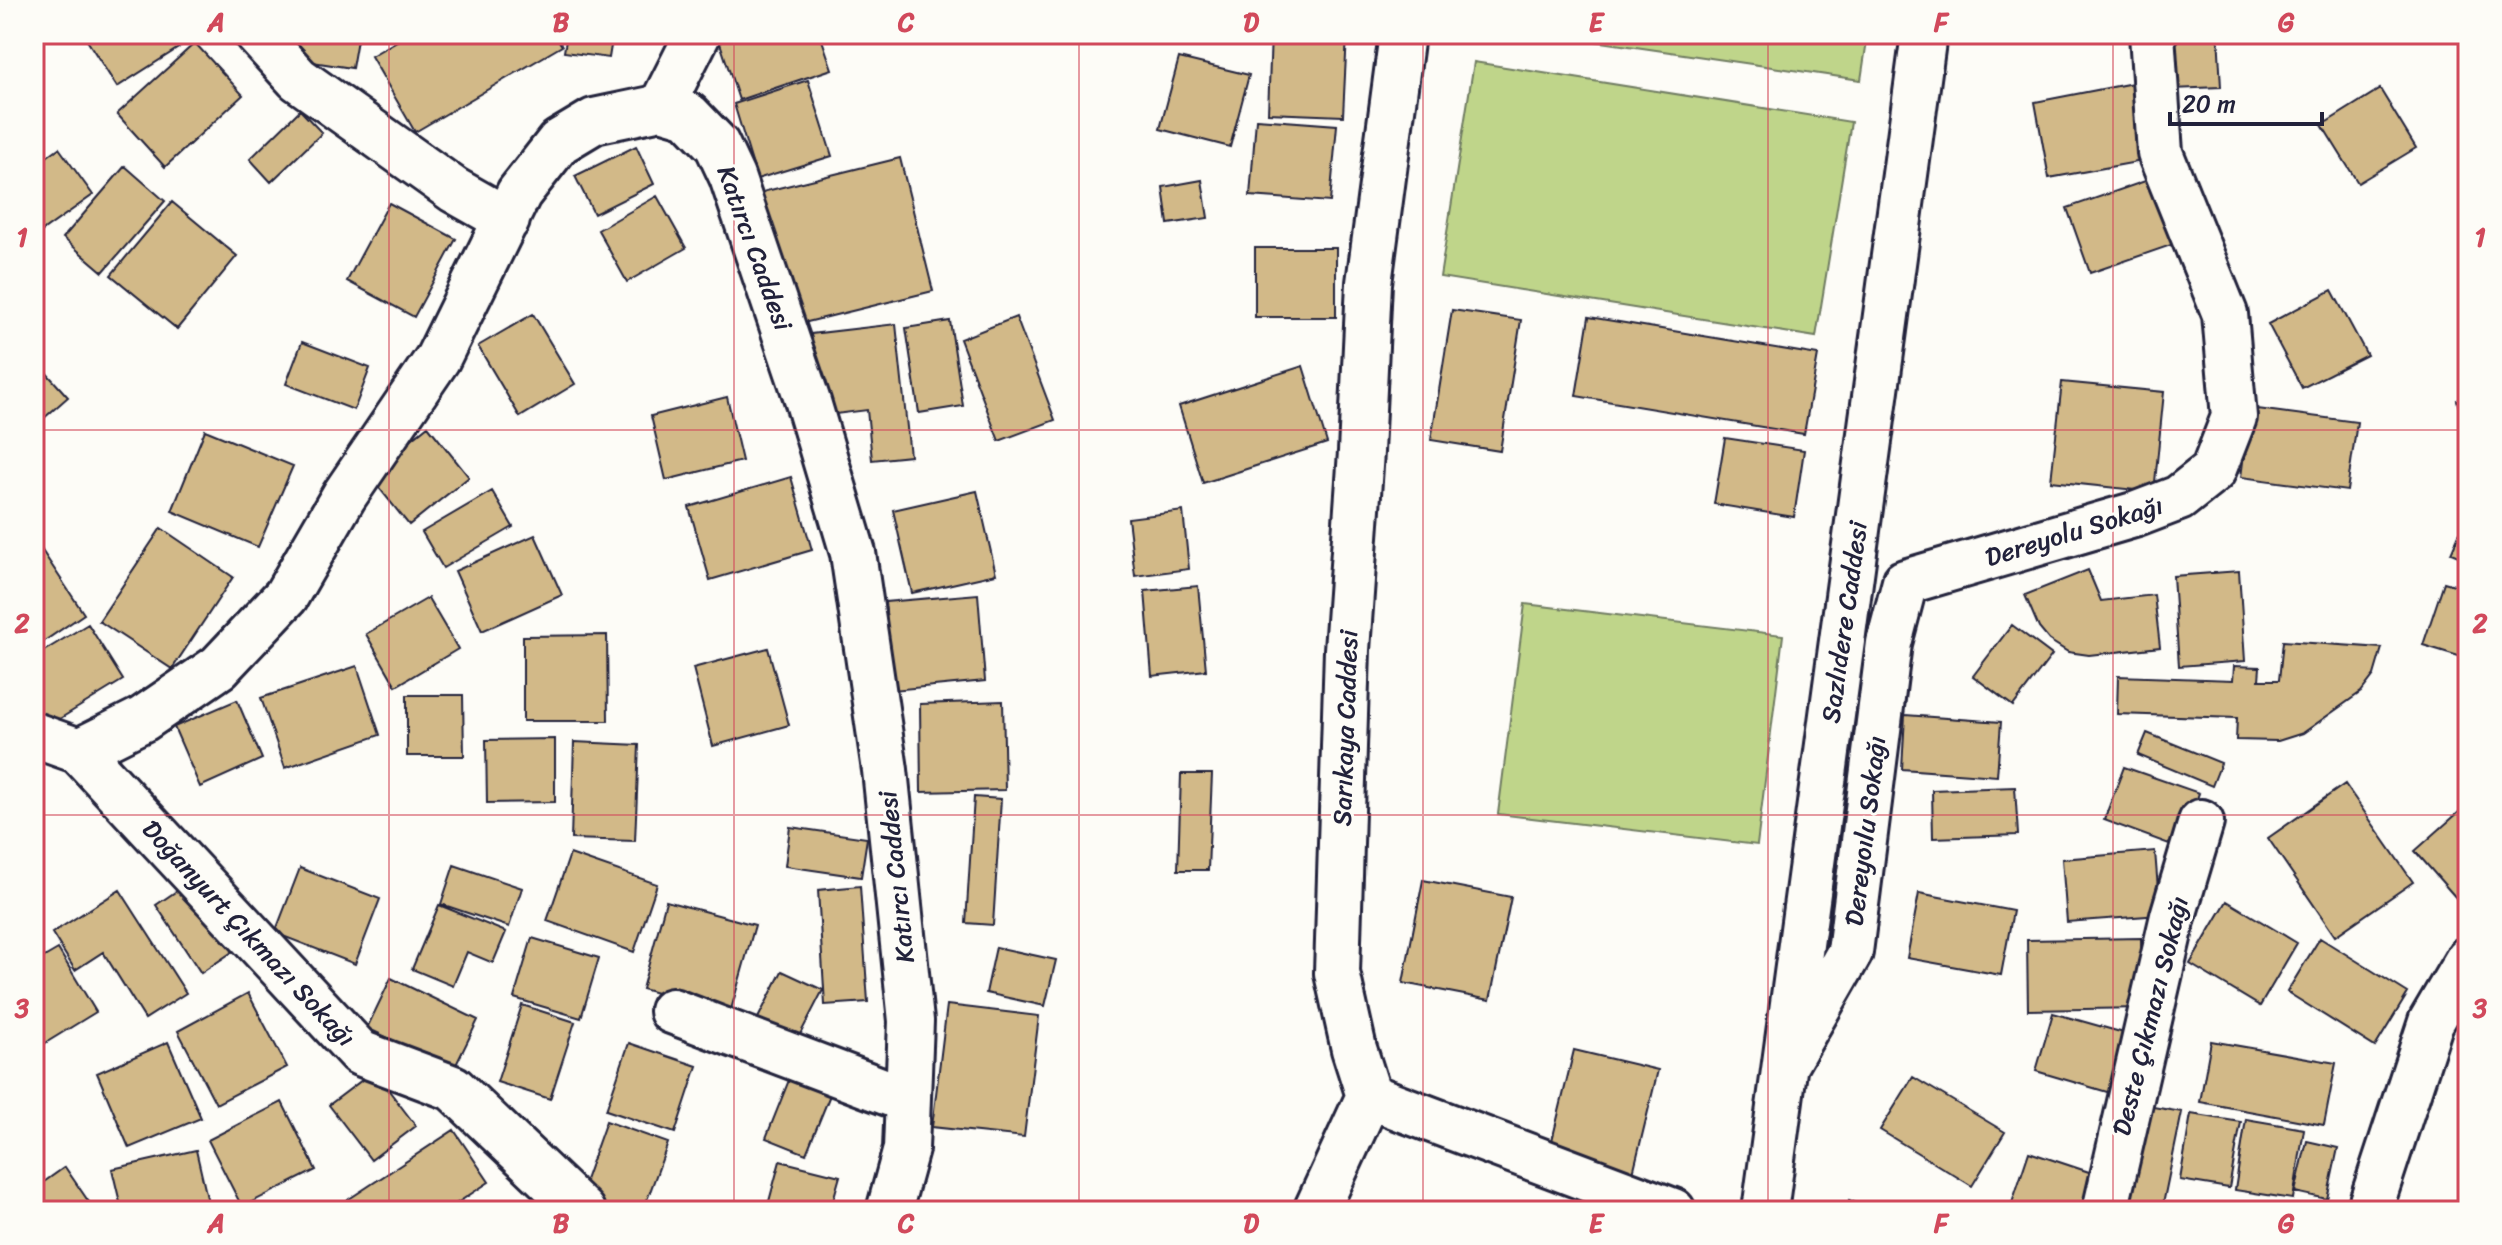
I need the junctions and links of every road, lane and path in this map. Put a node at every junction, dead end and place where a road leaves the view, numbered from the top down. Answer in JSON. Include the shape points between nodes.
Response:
{"nodes":[{"id":1,"x":257,"y":34,"type":"edge"},
{"id":2,"x":698,"y":34,"type":"edge"},
{"id":3,"x":1402,"y":34,"type":"edge"},
{"id":4,"x":1924,"y":34,"type":"edge"},
{"id":5,"x":2152,"y":34,"type":"edge"},
{"id":6,"x":661,"y":107,"type":"junction"},
{"id":7,"x":507,"y":220,"type":"junction"},
{"id":8,"x":1905,"y":582,"type":"joint"},
{"id":9,"x":34,"y":735,"type":"edge"},
{"id":10,"x":79,"y":751,"type":"junction"},
{"id":11,"x":2201,"y":822,"type":"dead end"},
{"id":12,"x":2468,"y":959,"type":"edge"},
{"id":13,"x":672,"y":1011,"type":"dead end"},
{"id":14,"x":1785,"y":1065,"type":"junction"},
{"id":15,"x":1369,"y":1096,"type":"junction"},
{"id":16,"x":907,"y":1100,"type":"junction"},
{"id":17,"x":582,"y":1211,"type":"edge"},
{"id":18,"x":889,"y":1211,"type":"edge"},
{"id":19,"x":1316,"y":1211,"type":"edge"},
{"id":20,"x":1673,"y":1211,"type":"edge"},
{"id":21,"x":1765,"y":1211,"type":"edge"},
{"id":22,"x":2105,"y":1211,"type":"edge"},
{"id":23,"x":2369,"y":1211,"type":"edge"}],
"edges":[{"from":1,"to":7,"type":"street","via":[[298,79],[454,190]]},
{"from":2,"to":6,"type":"street"},
{"from":3,"to":15,"type":"street","name":"Sarıkaya Caddesi","via":[[1369,283],[1347,650],[1337,973]]},
{"from":4,"to":14,"type":"street","name":"Sazlıdere Caddesi"},
{"from":5,"to":8,"type":"street","name":"Dereyolu Sokağı","via":[[2160,153],[2225,314],[2234,417],[2213,471],[2179,498],[2137,514]]},
{"from":6,"to":7,"type":"street","via":[[594,121],[559,142],[519,193]]},
{"from":6,"to":16,"type":"street","name":"Katırcı Caddesi","via":[[688,115],[717,145],[732,177],[853,553],[885,770],[911,1021]]},
{"from":7,"to":10,"type":"street","via":[[438,358],[344,496],[286,596],[219,667],[143,719]]},
{"from":8,"to":14,"type":"street","name":"Dereyoılu Sokağı","via":[[1889,643],[1850,952]]},
{"from":9,"to":10,"type":"street"},
{"from":10,"to":17,"type":"street","name":"Doğanyurt Çıkmazı Sokağı","via":[[360,1053],[453,1088]]},
{"from":11,"to":22,"type":"street","name":"Deste Çıkmazı Sokağı","via":[[2173,916]]},
{"from":12,"to":23,"type":"street","via":[[2431,1022]]},
{"from":13,"to":16,"type":"street"},
{"from":14,"to":21,"type":"street","name":"Sazlıdere Caddesi"},
{"from":15,"to":19,"type":"street"},
{"from":15,"to":20,"type":"street"},
{"from":16,"to":18,"type":"street","name":"Katırcı Caddesi","via":[[906,1149]]}]}
